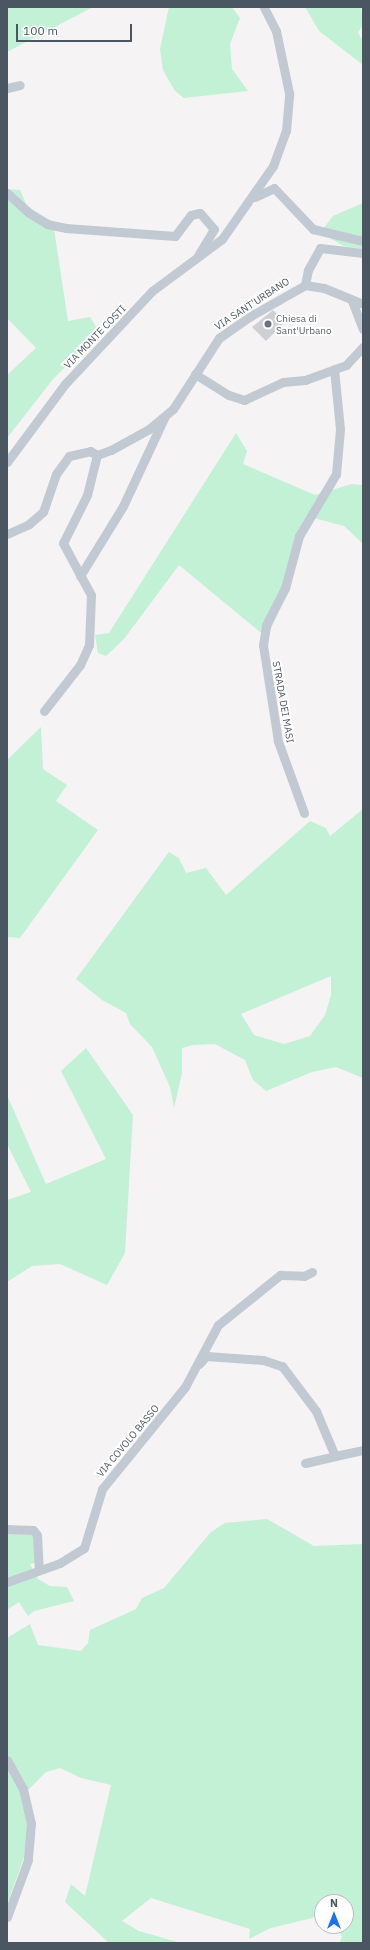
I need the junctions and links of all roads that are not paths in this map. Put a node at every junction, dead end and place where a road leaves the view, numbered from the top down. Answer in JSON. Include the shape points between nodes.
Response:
{"nodes":[{"id":1,"x":264,"y":7,"type":"edge"},
{"id":2,"x":20,"y":85,"type":"dead end"},
{"id":3,"x":7,"y":88,"type":"edge"},
{"id":4,"x":7,"y":194,"type":"edge"},
{"id":5,"x":253,"y":198,"type":"junction"},
{"id":6,"x":363,"y":240,"type":"edge"},
{"id":7,"x":363,"y":253,"type":"edge"},
{"id":8,"x":196,"y":261,"type":"junction"},
{"id":9,"x":305,"y":285,"type":"junction"},
{"id":10,"x":352,"y":301,"type":"junction"},
{"id":11,"x":363,"y":304,"type":"edge"},
{"id":12,"x":363,"y":329,"type":"edge"},
{"id":13,"x":363,"y":347,"type":"edge"},
{"id":14,"x":334,"y":369,"type":"junction"},
{"id":15,"x":195,"y":374,"type":"junction"},
{"id":16,"x":165,"y":416,"type":"junction"},
{"id":17,"x":97,"y":455,"type":"junction"},
{"id":18,"x":7,"y":462,"type":"edge"},
{"id":19,"x":7,"y":534,"type":"edge"},
{"id":20,"x":80,"y":576,"type":"junction"},
{"id":21,"x":44,"y":712,"type":"dead end"},
{"id":22,"x":304,"y":813,"type":"dead end"},
{"id":23,"x":312,"y":1272,"type":"dead end"},
{"id":24,"x":198,"y":1365,"type":"junction"},
{"id":25,"x":363,"y":1450,"type":"edge"},
{"id":26,"x":335,"y":1456,"type":"junction"},
{"id":27,"x":305,"y":1462,"type":"dead end"},
{"id":28,"x":7,"y":1528,"type":"edge"},
{"id":29,"x":39,"y":1568,"type":"junction"},
{"id":30,"x":7,"y":1582,"type":"edge"},
{"id":31,"x":7,"y":1760,"type":"edge"},
{"id":32,"x":7,"y":1917,"type":"edge"}],
"edges":[{"from":1,"to":5,"type":"street","name":"VIA MONTE COSTI","via":[[276,31],[284,64],[288,119],[273,166]]},
{"from":2,"to":3,"type":"street"},
{"from":4,"to":8,"type":"street","name":"VIA MONTE COSTI","via":[[29,214],[47,224],[66,228],[175,236],[191,215],[200,213],[211,224],[213,234]]},
{"from":5,"to":6,"type":"street","via":[[274,188],[313,228]]},
{"from":5,"to":8,"type":"street","name":"VIA MONTE COSTI","via":[[222,239]]},
{"from":7,"to":9,"type":"street","via":[[320,248],[308,270]]},
{"from":8,"to":18,"type":"street","name":"VIA MONTE COSTI","via":[[152,290],[129,319],[90,356],[35,422]]},
{"from":9,"to":10,"type":"street","name":"VIA SANT'URBANO","via":[[324,288]]},
{"from":9,"to":15,"type":"street","name":"VIA SANT'URBANO","via":[[295,288],[226,333]]},
{"from":10,"to":11,"type":"street","name":"VIA SANT'URBANO"},
{"from":10,"to":12,"type":"street"},
{"from":13,"to":14,"type":"street","via":[[346,365]]},
{"from":14,"to":15,"type":"street","via":[[305,380],[283,382],[244,400],[229,395]]},
{"from":14,"to":22,"type":"street","name":"STRADA DEI MASI","via":[[340,429],[336,474],[299,536],[285,588],[266,625],[263,645],[278,741]]},
{"from":15,"to":16,"type":"street","name":"VIA SANT'URBANO"},
{"from":16,"to":17,"type":"street","via":[[129,442]]},
{"from":16,"to":20,"type":"street","via":[[122,506]]},
{"from":17,"to":19,"type":"street","via":[[90,451],[65,459],[43,512],[29,524]]},
{"from":17,"to":20,"type":"street","via":[[85,502],[64,539],[66,553]]},
{"from":20,"to":21,"type":"street","via":[[92,597],[88,649],[80,665]]},
{"from":23,"to":24,"type":"street","name":"VIA COVOLO BASSO","via":[[304,1276],[280,1275],[226,1316],[208,1339]]},
{"from":24,"to":26,"type":"street","name":"VIA COVOLO BASSO","via":[[206,1356],[269,1361],[287,1369],[316,1411]]},
{"from":24,"to":29,"type":"street","name":"VIA COVOLO BASSO","via":[[177,1398],[102,1489],[84,1548],[60,1563]]},
{"from":25,"to":26,"type":"street"},
{"from":26,"to":27,"type":"street"},
{"from":28,"to":29,"type":"street","via":[[33,1530],[37,1535]]},
{"from":29,"to":30,"type":"street","name":"VIA COVOLO BASSO"},
{"from":31,"to":32,"type":"street","via":[[23,1788],[31,1823],[28,1860]]}]}
